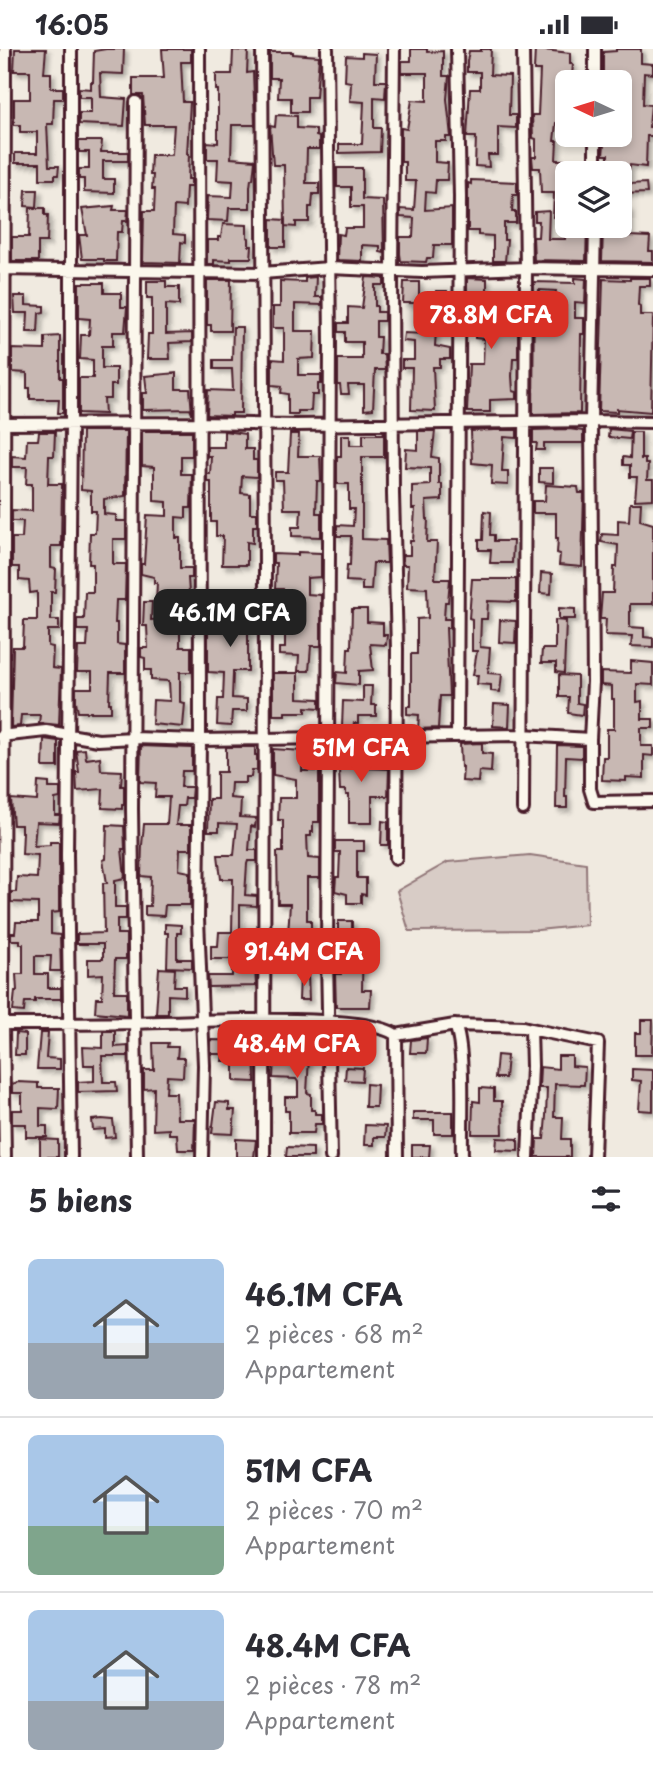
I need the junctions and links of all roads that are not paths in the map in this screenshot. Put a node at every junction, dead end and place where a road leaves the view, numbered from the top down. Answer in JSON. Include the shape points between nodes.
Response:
{"nodes":[{"id":1,"x":5,"y":49,"type":"edge"},
{"id":2,"x":71,"y":49,"type":"edge"},
{"id":3,"x":199,"y":49,"type":"edge"},
{"id":4,"x":262,"y":49,"type":"edge"},
{"id":5,"x":327,"y":49,"type":"edge"},
{"id":6,"x":394,"y":49,"type":"edge"},
{"id":7,"x":457,"y":49,"type":"edge"},
{"id":8,"x":523,"y":49,"type":"edge"},
{"id":9,"x":595,"y":49,"type":"edge"},
{"id":10,"x":595,"y":70,"type":"edge"},
{"id":11,"x":136,"y":102,"type":"dead end"},
{"id":12,"x":595,"y":238,"type":"edge"},
{"id":13,"x":329,"y":268,"type":"junction"},
{"id":14,"x":526,"y":268,"type":"junction"},
{"id":15,"x":3,"y":269,"type":"edge"},
{"id":16,"x":71,"y":269,"type":"junction"},
{"id":17,"x":594,"y":270,"type":"junction"},
{"id":18,"x":653,"y":270,"type":"edge"},
{"id":19,"x":134,"y":271,"type":"junction"},
{"id":20,"x":392,"y":271,"type":"junction"},
{"id":21,"x":198,"y":272,"type":"junction"},
{"id":22,"x":459,"y":272,"type":"junction"},
{"id":23,"x":262,"y":273,"type":"junction"},
{"id":24,"x":525,"y":421,"type":"junction"},
{"id":25,"x":591,"y":421,"type":"junction"},
{"id":26,"x":394,"y":422,"type":"junction"},
{"id":27,"x":653,"y":422,"type":"edge"},
{"id":28,"x":133,"y":423,"type":"junction"},
{"id":29,"x":199,"y":423,"type":"junction"},
{"id":30,"x":459,"y":423,"type":"junction"},
{"id":31,"x":3,"y":424,"type":"edge"},
{"id":32,"x":330,"y":424,"type":"junction"},
{"id":33,"x":71,"y":425,"type":"junction"},
{"id":34,"x":264,"y":425,"type":"junction"},
{"id":35,"x":523,"y":735,"type":"junction"},
{"id":36,"x":2,"y":736,"type":"edge"},
{"id":37,"x":69,"y":736,"type":"junction"},
{"id":38,"x":457,"y":736,"type":"junction"},
{"id":39,"x":329,"y":737,"type":"junction"},
{"id":40,"x":397,"y":737,"type":"junction"},
{"id":41,"x":134,"y":738,"type":"junction"},
{"id":42,"x":263,"y":738,"type":"junction"},
{"id":43,"x":590,"y":739,"type":"junction"},
{"id":44,"x":200,"y":740,"type":"junction"},
{"id":45,"x":653,"y":801,"type":"edge"},
{"id":46,"x":523,"y":809,"type":"dead end"},
{"id":47,"x":396,"y":858,"type":"dead end"},
{"id":48,"x":263,"y":1020,"type":"junction"},
{"id":49,"x":203,"y":1022,"type":"junction"},
{"id":50,"x":330,"y":1022,"type":"junction"},
{"id":51,"x":135,"y":1023,"type":"junction"},
{"id":52,"x":2,"y":1024,"type":"edge"},
{"id":53,"x":69,"y":1024,"type":"junction"},
{"id":54,"x":455,"y":1025,"type":"junction"},
{"id":55,"x":531,"y":1029,"type":"junction"},
{"id":56,"x":396,"y":1035,"type":"junction"},
{"id":57,"x":5,"y":1157,"type":"edge"},
{"id":58,"x":71,"y":1157,"type":"edge"},
{"id":59,"x":136,"y":1157,"type":"edge"},
{"id":60,"x":202,"y":1157,"type":"edge"},
{"id":61,"x":264,"y":1157,"type":"edge"},
{"id":62,"x":331,"y":1157,"type":"edge"},
{"id":63,"x":397,"y":1157,"type":"edge"},
{"id":64,"x":462,"y":1157,"type":"edge"},
{"id":65,"x":528,"y":1157,"type":"edge"},
{"id":66,"x":594,"y":1157,"type":"edge"}],
"edges":[{"from":1,"to":15,"type":"street"},
{"from":2,"to":16,"type":"street"},
{"from":3,"to":21,"type":"street"},
{"from":4,"to":23,"type":"street"},
{"from":5,"to":13,"type":"street"},
{"from":6,"to":20,"type":"street"},
{"from":7,"to":22,"type":"street"},
{"from":8,"to":14,"type":"street"},
{"from":9,"to":10,"type":"street"},
{"from":11,"to":19,"type":"street"},
{"from":12,"to":17,"type":"street"},
{"from":13,"to":20,"type":"street"},
{"from":13,"to":23,"type":"street"},
{"from":13,"to":32,"type":"street"},
{"from":14,"to":17,"type":"street"},
{"from":14,"to":22,"type":"street"},
{"from":14,"to":24,"type":"street"},
{"from":15,"to":16,"type":"street"},
{"from":15,"to":31,"type":"street"},
{"from":16,"to":19,"type":"street"},
{"from":16,"to":33,"type":"street"},
{"from":17,"to":18,"type":"street"},
{"from":17,"to":25,"type":"street"},
{"from":19,"to":21,"type":"street"},
{"from":19,"to":28,"type":"street"},
{"from":20,"to":22,"type":"street"},
{"from":20,"to":26,"type":"street"},
{"from":21,"to":23,"type":"street"},
{"from":21,"to":29,"type":"street"},
{"from":22,"to":30,"type":"street"},
{"from":23,"to":34,"type":"street"},
{"from":24,"to":25,"type":"street"},
{"from":24,"to":30,"type":"street"},
{"from":24,"to":35,"type":"street"},
{"from":25,"to":27,"type":"street"},
{"from":25,"to":43,"type":"street"},
{"from":26,"to":30,"type":"street"},
{"from":26,"to":32,"type":"street"},
{"from":26,"to":40,"type":"street"},
{"from":28,"to":29,"type":"street"},
{"from":28,"to":33,"type":"street"},
{"from":28,"to":41,"type":"street"},
{"from":29,"to":34,"type":"street"},
{"from":29,"to":44,"type":"street"},
{"from":30,"to":38,"type":"street"},
{"from":31,"to":33,"type":"street"},
{"from":31,"to":36,"type":"street"},
{"from":32,"to":34,"type":"street"},
{"from":32,"to":39,"type":"street"},
{"from":33,"to":37,"type":"street"},
{"from":34,"to":42,"type":"street"},
{"from":35,"to":38,"type":"street"},
{"from":35,"to":43,"type":"street"},
{"from":35,"to":46,"type":"street"},
{"from":36,"to":37,"type":"street","via":[[46,731]]},
{"from":36,"to":52,"type":"street"},
{"from":37,"to":41,"type":"street"},
{"from":37,"to":53,"type":"street"},
{"from":38,"to":40,"type":"street"},
{"from":39,"to":40,"type":"street"},
{"from":39,"to":42,"type":"street"},
{"from":39,"to":50,"type":"street"},
{"from":40,"to":47,"type":"street"},
{"from":41,"to":44,"type":"street"},
{"from":41,"to":51,"type":"street"},
{"from":42,"to":44,"type":"street"},
{"from":42,"to":48,"type":"street"},
{"from":43,"to":45,"type":"street","via":[[594,802]]},
{"from":44,"to":49,"type":"street","via":[[198,919]]},
{"from":48,"to":49,"type":"street"},
{"from":48,"to":50,"type":"street"},
{"from":48,"to":61,"type":"street"},
{"from":49,"to":51,"type":"street"},
{"from":49,"to":60,"type":"street"},
{"from":50,"to":56,"type":"street"},
{"from":50,"to":62,"type":"street"},
{"from":51,"to":53,"type":"street"},
{"from":51,"to":59,"type":"street"},
{"from":52,"to":53,"type":"street"},
{"from":52,"to":57,"type":"street"},
{"from":53,"to":58,"type":"street"},
{"from":54,"to":55,"type":"street"},
{"from":54,"to":56,"type":"street"},
{"from":54,"to":64,"type":"street"},
{"from":55,"to":65,"type":"street"},
{"from":55,"to":66,"type":"street","via":[[598,1043]]},
{"from":56,"to":63,"type":"street"}]}
